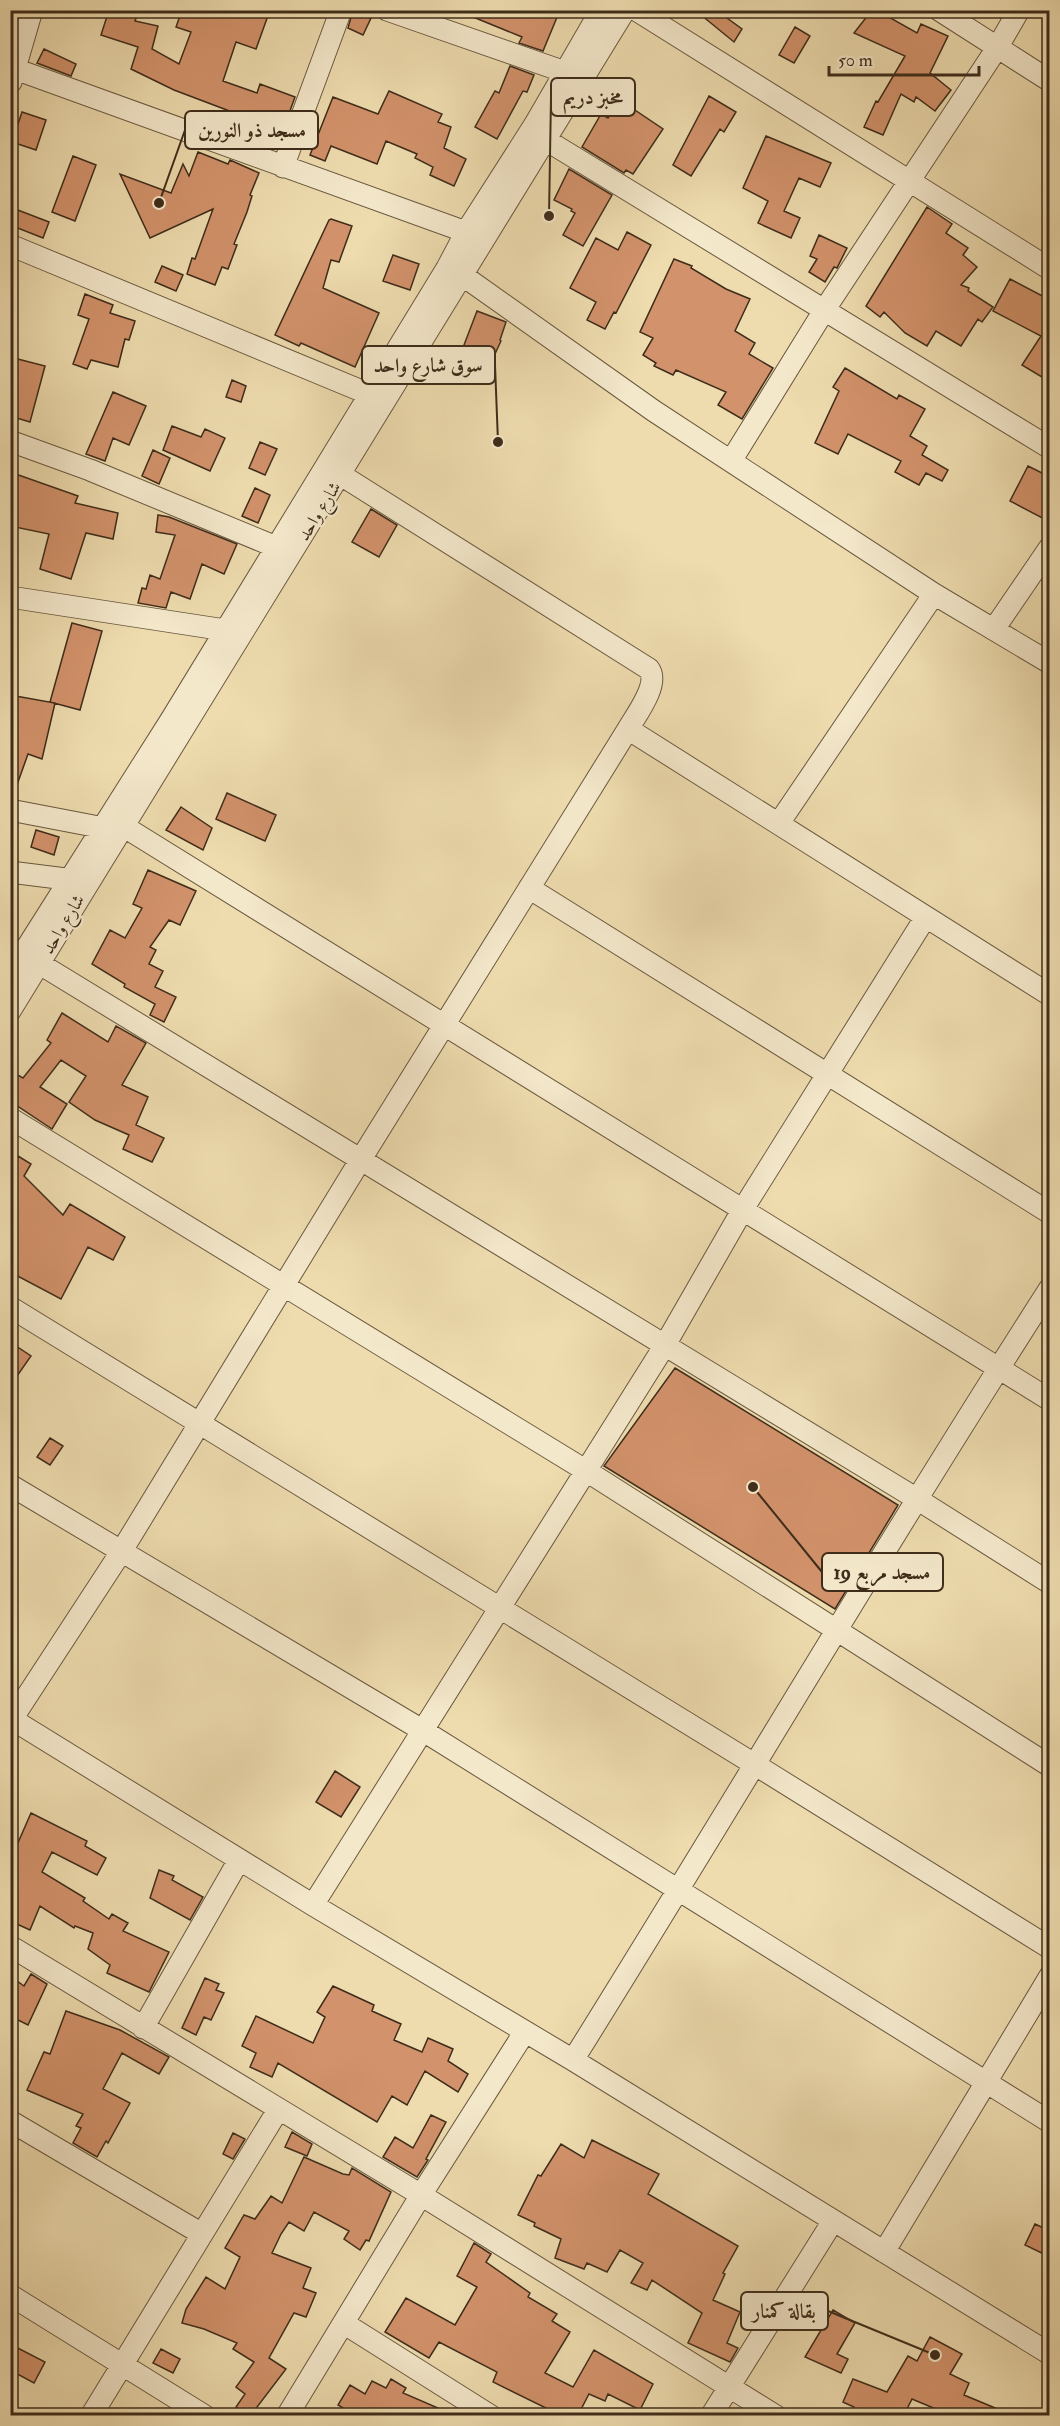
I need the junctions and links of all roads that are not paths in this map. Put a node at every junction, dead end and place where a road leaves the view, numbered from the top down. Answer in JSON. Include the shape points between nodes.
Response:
{"nodes":[{"id":1,"x":32,"y":10,"type":"edge"},
{"id":2,"x":341,"y":10,"type":"edge"},
{"id":3,"x":387,"y":10,"type":"edge"},
{"id":4,"x":625,"y":10,"type":"edge"},
{"id":5,"x":636,"y":10,"type":"edge"},
{"id":6,"x":939,"y":10,"type":"edge"},
{"id":7,"x":1019,"y":10,"type":"edge"},
{"id":8,"x":600,"y":24,"type":"edge"},
{"id":9,"x":997,"y":48,"type":"junction"},
{"id":10,"x":14,"y":62,"type":"edge"},
{"id":11,"x":565,"y":72,"type":"junction"},
{"id":12,"x":1050,"y":81,"type":"edge"},
{"id":13,"x":546,"y":140,"type":"junction"},
{"id":14,"x":283,"y":167,"type":"junction"},
{"id":15,"x":909,"y":180,"type":"junction"},
{"id":16,"x":466,"y":232,"type":"junction"},
{"id":17,"x":10,"y":245,"type":"edge"},
{"id":18,"x":1050,"y":269,"type":"edge"},
{"id":19,"x":462,"y":275,"type":"junction"},
{"id":20,"x":825,"y":309,"type":"junction"},
{"id":21,"x":377,"y":398,"type":"junction"},
{"id":22,"x":10,"y":441,"type":"edge"},
{"id":23,"x":1050,"y":448,"type":"edge"},
{"id":24,"x":731,"y":461,"type":"junction"},
{"id":25,"x":341,"y":475,"type":"junction"},
{"id":26,"x":276,"y":547,"type":"junction"},
{"id":27,"x":1050,"y":547,"type":"edge"},
{"id":28,"x":934,"y":594,"type":"junction"},
{"id":29,"x":10,"y":597,"type":"edge"},
{"id":30,"x":994,"y":629,"type":"junction"},
{"id":31,"x":225,"y":630,"type":"junction"},
{"id":32,"x":1050,"y":663,"type":"edge"},
{"id":33,"x":628,"y":729,"type":"junction"},
{"id":34,"x":10,"y":810,"type":"edge"},
{"id":35,"x":779,"y":823,"type":"junction"},
{"id":36,"x":113,"y":827,"type":"junction"},
{"id":37,"x":10,"y":872,"type":"edge"},
{"id":38,"x":79,"y":881,"type":"junction"},
{"id":39,"x":529,"y":888,"type":"junction"},
{"id":40,"x":925,"y":918,"type":"junction"},
{"id":41,"x":40,"y":964,"type":"junction"},
{"id":42,"x":10,"y":974,"type":"edge"},
{"id":43,"x":1050,"y":995,"type":"edge"},
{"id":44,"x":10,"y":1011,"type":"edge"},
{"id":45,"x":444,"y":1025,"type":"junction"},
{"id":46,"x":828,"y":1074,"type":"junction"},
{"id":47,"x":10,"y":1118,"type":"edge"},
{"id":48,"x":361,"y":1160,"type":"junction"},
{"id":49,"x":743,"y":1209,"type":"junction"},
{"id":50,"x":1050,"y":1213,"type":"edge"},
{"id":51,"x":283,"y":1287,"type":"junction"},
{"id":52,"x":1050,"y":1288,"type":"edge"},
{"id":53,"x":10,"y":1307,"type":"edge"},
{"id":54,"x":665,"y":1345,"type":"junction"},
{"id":55,"x":999,"y":1367,"type":"junction"},
{"id":56,"x":1050,"y":1400,"type":"edge"},
{"id":57,"x":200,"y":1423,"type":"junction"},
{"id":58,"x":585,"y":1470,"type":"junction"},
{"id":59,"x":10,"y":1485,"type":"edge"},
{"id":60,"x":917,"y":1499,"type":"junction"},
{"id":61,"x":121,"y":1552,"type":"junction"},
{"id":62,"x":1050,"y":1583,"type":"edge"},
{"id":63,"x":501,"y":1609,"type":"junction"},
{"id":64,"x":836,"y":1629,"type":"junction"},
{"id":65,"x":11,"y":1719,"type":"edge"},
{"id":66,"x":422,"y":1730,"type":"junction"},
{"id":67,"x":754,"y":1764,"type":"junction"},
{"id":68,"x":1050,"y":1766,"type":"edge"},
{"id":69,"x":238,"y":1860,"type":"junction"},
{"id":70,"x":679,"y":1891,"type":"junction"},
{"id":71,"x":313,"y":1905,"type":"junction"},
{"id":72,"x":10,"y":1946,"type":"edge"},
{"id":73,"x":1050,"y":1948,"type":"edge"},
{"id":74,"x":1050,"y":1976,"type":"edge"},
{"id":75,"x":143,"y":2028,"type":"junction"},
{"id":76,"x":524,"y":2033,"type":"junction"},
{"id":77,"x":573,"y":2060,"type":"junction"},
{"id":78,"x":986,"y":2083,"type":"junction"},
{"id":79,"x":278,"y":2110,"type":"junction"},
{"id":80,"x":10,"y":2121,"type":"edge"},
{"id":81,"x":1050,"y":2122,"type":"edge"},
{"id":82,"x":421,"y":2195,"type":"junction"},
{"id":83,"x":833,"y":2222,"type":"junction"},
{"id":84,"x":202,"y":2234,"type":"junction"},
{"id":85,"x":884,"y":2252,"type":"junction"},
{"id":86,"x":10,"y":2295,"type":"edge"},
{"id":87,"x":345,"y":2324,"type":"junction"},
{"id":88,"x":1050,"y":2354,"type":"edge"},
{"id":89,"x":122,"y":2364,"type":"junction"},
{"id":90,"x":728,"y":2386,"type":"junction"},
{"id":91,"x":91,"y":2415,"type":"edge"},
{"id":92,"x":205,"y":2415,"type":"edge"},
{"id":93,"x":287,"y":2415,"type":"edge"},
{"id":94,"x":491,"y":2415,"type":"edge"},
{"id":95,"x":711,"y":2415,"type":"edge"},
{"id":96,"x":776,"y":2415,"type":"edge"}],
"edges":[{"from":1,"to":10,"type":"street"},
{"from":2,"to":14,"type":"street"},
{"from":3,"to":11,"type":"street"},
{"from":4,"to":8,"type":"street","name":"شارع واحد"},
{"from":5,"to":15,"type":"street"},
{"from":6,"to":9,"type":"street"},
{"from":7,"to":9,"type":"street"},
{"from":8,"to":11,"type":"street","name":"شارع واحد"},
{"from":8,"to":13,"type":"street","name":"شارع واحد"},
{"from":9,"to":12,"type":"street"},
{"from":9,"to":15,"type":"street"},
{"from":10,"to":14,"type":"street"},
{"from":11,"to":16,"type":"street","name":"شارع واحد"},
{"from":13,"to":19,"type":"street","name":"شارع واحد"},
{"from":13,"to":20,"type":"street"},
{"from":14,"to":16,"type":"street"},
{"from":15,"to":18,"type":"street"},
{"from":15,"to":20,"type":"street"},
{"from":16,"to":21,"type":"street","name":"شارع واحد"},
{"from":17,"to":21,"type":"street"},
{"from":19,"to":21,"type":"street","name":"شارع واحد"},
{"from":19,"to":24,"type":"street"},
{"from":20,"to":23,"type":"street"},
{"from":20,"to":24,"type":"street"},
{"from":21,"to":25,"type":"street","name":"شارع واحد"},
{"from":21,"to":26,"type":"street","name":"شارع واحد"},
{"from":22,"to":26,"type":"street"},
{"from":24,"to":28,"type":"street"},
{"from":25,"to":33,"type":"street","via":[[650,669],[653,684]]},
{"from":25,"to":36,"type":"street","name":"شارع واحد"},
{"from":26,"to":31,"type":"street","name":"شارع واحد"},
{"from":27,"to":30,"type":"street"},
{"from":28,"to":30,"type":"street"},
{"from":28,"to":35,"type":"street"},
{"from":29,"to":31,"type":"street"},
{"from":30,"to":32,"type":"street"},
{"from":31,"to":36,"type":"street","name":"شارع واحد"},
{"from":33,"to":35,"type":"street"},
{"from":33,"to":39,"type":"street"},
{"from":34,"to":36,"type":"street"},
{"from":35,"to":40,"type":"street"},
{"from":36,"to":38,"type":"street","name":"شارع واحد"},
{"from":36,"to":45,"type":"street"},
{"from":37,"to":38,"type":"street"},
{"from":38,"to":41,"type":"street","name":"شارع واحد"},
{"from":38,"to":42,"type":"street","name":"شارع واحد"},
{"from":39,"to":45,"type":"street"},
{"from":39,"to":46,"type":"street"},
{"from":40,"to":43,"type":"street"},
{"from":40,"to":46,"type":"street"},
{"from":41,"to":44,"type":"street","name":"شارع واحد"},
{"from":41,"to":48,"type":"street"},
{"from":45,"to":48,"type":"street"},
{"from":45,"to":49,"type":"street"},
{"from":46,"to":49,"type":"street"},
{"from":46,"to":50,"type":"street"},
{"from":47,"to":51,"type":"street"},
{"from":48,"to":51,"type":"street"},
{"from":48,"to":54,"type":"street"},
{"from":49,"to":54,"type":"street"},
{"from":49,"to":55,"type":"street"},
{"from":51,"to":57,"type":"street"},
{"from":51,"to":58,"type":"street"},
{"from":52,"to":55,"type":"street"},
{"from":53,"to":57,"type":"street"},
{"from":54,"to":58,"type":"street"},
{"from":54,"to":60,"type":"street"},
{"from":55,"to":56,"type":"street"},
{"from":55,"to":60,"type":"street"},
{"from":57,"to":61,"type":"street"},
{"from":57,"to":63,"type":"street"},
{"from":58,"to":63,"type":"street"},
{"from":58,"to":64,"type":"street"},
{"from":59,"to":61,"type":"street"},
{"from":60,"to":62,"type":"street"},
{"from":60,"to":64,"type":"street"},
{"from":61,"to":65,"type":"street"},
{"from":61,"to":66,"type":"street"},
{"from":63,"to":66,"type":"street"},
{"from":63,"to":67,"type":"street"},
{"from":64,"to":67,"type":"street"},
{"from":64,"to":68,"type":"street"},
{"from":65,"to":69,"type":"street"},
{"from":66,"to":70,"type":"street"},
{"from":66,"to":71,"type":"street"},
{"from":67,"to":70,"type":"street"},
{"from":67,"to":73,"type":"street"},
{"from":69,"to":71,"type":"street"},
{"from":69,"to":75,"type":"street"},
{"from":70,"to":77,"type":"street"},
{"from":70,"to":78,"type":"street"},
{"from":71,"to":76,"type":"street"},
{"from":72,"to":75,"type":"street"},
{"from":74,"to":78,"type":"street"},
{"from":75,"to":79,"type":"street"},
{"from":76,"to":77,"type":"street"},
{"from":76,"to":82,"type":"street"},
{"from":77,"to":83,"type":"street"},
{"from":78,"to":81,"type":"street"},
{"from":78,"to":85,"type":"street"},
{"from":79,"to":82,"type":"street"},
{"from":79,"to":84,"type":"street"},
{"from":80,"to":84,"type":"street"},
{"from":82,"to":87,"type":"street"},
{"from":82,"to":90,"type":"street"},
{"from":83,"to":85,"type":"street"},
{"from":83,"to":90,"type":"street"},
{"from":84,"to":89,"type":"street"},
{"from":85,"to":88,"type":"street"},
{"from":86,"to":89,"type":"street"},
{"from":87,"to":93,"type":"street"},
{"from":87,"to":94,"type":"street"},
{"from":89,"to":91,"type":"street"},
{"from":89,"to":92,"type":"street"},
{"from":90,"to":95,"type":"street"},
{"from":90,"to":96,"type":"street"}]}
